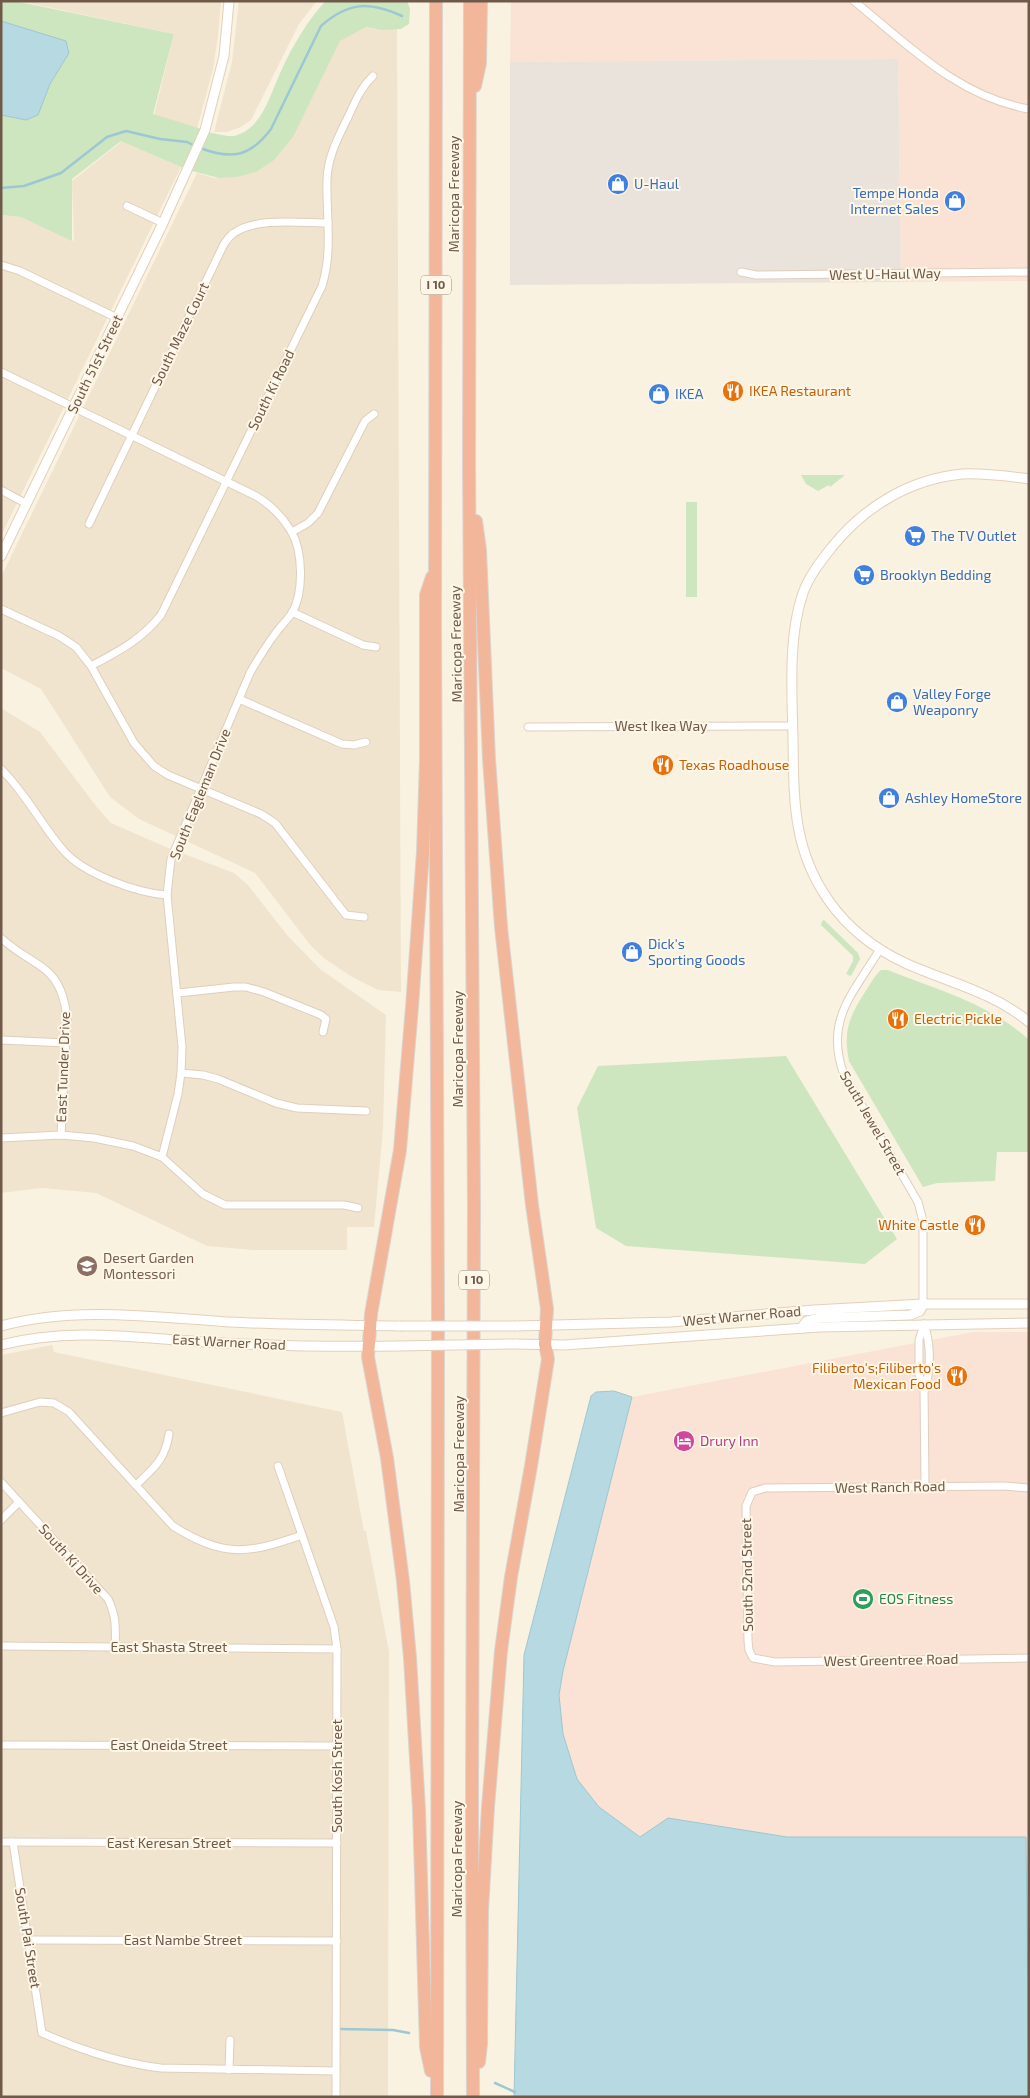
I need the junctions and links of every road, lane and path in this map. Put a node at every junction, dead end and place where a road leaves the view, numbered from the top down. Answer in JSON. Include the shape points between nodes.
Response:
{"nodes":[{"id":1,"x":230,"y":1,"type":"edge"},
{"id":2,"x":436,"y":1,"type":"edge"},
{"id":3,"x":470,"y":1,"type":"edge"},
{"id":4,"x":481,"y":1,"type":"edge"},
{"id":5,"x":854,"y":1,"type":"edge"},
{"id":6,"x":373,"y":76,"type":"dead end"},
{"id":7,"x":1029,"y":109,"type":"edge"},
{"id":8,"x":469,"y":110,"type":"junction"},
{"id":9,"x":127,"y":206,"type":"dead end"},
{"id":10,"x":163,"y":223,"type":"junction"},
{"id":11,"x":328,"y":223,"type":"junction"},
{"id":12,"x":1,"y":265,"type":"edge"},
{"id":13,"x":741,"y":272,"type":"dead end"},
{"id":14,"x":1029,"y":272,"type":"edge"},
{"id":15,"x":117,"y":318,"type":"junction"},
{"id":16,"x":1,"y":372,"type":"edge"},
{"id":17,"x":74,"y":408,"type":"junction"},
{"id":18,"x":374,"y":414,"type":"dead end"},
{"id":19,"x":132,"y":435,"type":"junction"},
{"id":20,"x":469,"y":464,"type":"junction"},
{"id":21,"x":1029,"y":479,"type":"edge"},
{"id":22,"x":226,"y":482,"type":"junction"},
{"id":23,"x":1,"y":490,"type":"edge"},
{"id":24,"x":27,"y":504,"type":"junction"},
{"id":25,"x":89,"y":524,"type":"dead end"},
{"id":26,"x":292,"y":532,"type":"junction"},
{"id":27,"x":1,"y":556,"type":"edge"},
{"id":28,"x":436,"y":568,"type":"junction"},
{"id":29,"x":1,"y":609,"type":"edge"},
{"id":30,"x":292,"y":612,"type":"junction"},
{"id":31,"x":376,"y":647,"type":"dead end"},
{"id":32,"x":91,"y":666,"type":"junction"},
{"id":33,"x":239,"y":699,"type":"junction"},
{"id":34,"x":793,"y":726,"type":"junction"},
{"id":35,"x":528,"y":727,"type":"dead end"},
{"id":36,"x":366,"y":742,"type":"dead end"},
{"id":37,"x":1,"y":769,"type":"edge"},
{"id":38,"x":200,"y":789,"type":"junction"},
{"id":39,"x":167,"y":895,"type":"junction"},
{"id":40,"x":364,"y":916,"type":"dead end"},
{"id":41,"x":1,"y":938,"type":"edge"},
{"id":42,"x":880,"y":949,"type":"junction"},
{"id":43,"x":178,"y":994,"type":"junction"},
{"id":44,"x":1029,"y":1022,"type":"edge"},
{"id":45,"x":323,"y":1032,"type":"dead end"},
{"id":46,"x":1,"y":1040,"type":"edge"},
{"id":47,"x":66,"y":1043,"type":"junction"},
{"id":48,"x":181,"y":1073,"type":"junction"},
{"id":49,"x":366,"y":1111,"type":"dead end"},
{"id":50,"x":61,"y":1135,"type":"junction"},
{"id":51,"x":1,"y":1138,"type":"edge"},
{"id":52,"x":162,"y":1157,"type":"junction"},
{"id":53,"x":358,"y":1208,"type":"dead end"},
{"id":54,"x":924,"y":1304,"type":"junction"},
{"id":55,"x":1029,"y":1304,"type":"edge"},
{"id":56,"x":74,"y":1316,"type":"junction"},
{"id":57,"x":1029,"y":1323,"type":"edge"},
{"id":58,"x":924,"y":1324,"type":"junction"},
{"id":59,"x":545,"y":1325,"type":"junction"},
{"id":60,"x":1,"y":1326,"type":"edge"},
{"id":61,"x":370,"y":1326,"type":"junction"},
{"id":62,"x":455,"y":1326,"type":"joint"},
{"id":63,"x":801,"y":1328,"type":"junction"},
{"id":64,"x":76,"y":1334,"type":"junction"},
{"id":65,"x":544,"y":1344,"type":"junction"},
{"id":66,"x":1,"y":1345,"type":"edge"},
{"id":67,"x":457,"y":1345,"type":"joint"},
{"id":68,"x":368,"y":1346,"type":"junction"},
{"id":69,"x":1,"y":1413,"type":"edge"},
{"id":70,"x":169,"y":1434,"type":"dead end"},
{"id":71,"x":278,"y":1466,"type":"dead end"},
{"id":72,"x":1,"y":1482,"type":"edge"},
{"id":73,"x":136,"y":1485,"type":"junction"},
{"id":74,"x":925,"y":1487,"type":"junction"},
{"id":75,"x":1029,"y":1488,"type":"edge"},
{"id":76,"x":752,"y":1492,"type":"joint"},
{"id":77,"x":19,"y":1502,"type":"junction"},
{"id":78,"x":1,"y":1520,"type":"edge"},
{"id":79,"x":302,"y":1535,"type":"junction"},
{"id":80,"x":1,"y":1646,"type":"edge"},
{"id":81,"x":116,"y":1647,"type":"junction"},
{"id":82,"x":338,"y":1649,"type":"junction"},
{"id":83,"x":753,"y":1658,"type":"joint"},
{"id":84,"x":1029,"y":1658,"type":"edge"},
{"id":85,"x":1,"y":1745,"type":"edge"},
{"id":86,"x":337,"y":1746,"type":"junction"},
{"id":87,"x":1,"y":1842,"type":"edge"},
{"id":88,"x":14,"y":1842,"type":"junction"},
{"id":89,"x":337,"y":1843,"type":"junction"},
{"id":90,"x":28,"y":1940,"type":"junction"},
{"id":91,"x":337,"y":1941,"type":"junction"},
{"id":92,"x":230,"y":2040,"type":"dead end"},
{"id":93,"x":229,"y":2070,"type":"junction"},
{"id":94,"x":336,"y":2071,"type":"junction"},
{"id":95,"x":336,"y":2097,"type":"edge"},
{"id":96,"x":436,"y":2097,"type":"edge"},
{"id":97,"x":473,"y":2097,"type":"edge"}],
"edges":[{"from":1,"to":10,"type":"main road","name":"South 51st Street","via":[[224,56],[209,116]]},
{"from":2,"to":28,"type":"highway","name":"Maricopa Freeway","number":"I 10"},
{"from":3,"to":8,"type":"highway","name":"Maricopa Freeway","number":"I 10"},
{"from":4,"to":8,"type":"highway","via":[[480,63]]},
{"from":5,"to":7,"type":"street","via":[[952,80],[999,103]]},
{"from":6,"to":11,"type":"street","name":"South Ki Road","via":[[364,85],[333,148],[327,178]]},
{"from":8,"to":20,"type":"highway","name":"Maricopa Freeway","number":"I 10"},
{"from":9,"to":10,"type":"street"},
{"from":10,"to":15,"type":"main road","name":"South 51st Street"},
{"from":11,"to":19,"type":"street","name":"South Maze Court","via":[[264,223],[246,226],[233,233],[224,244]]},
{"from":11,"to":22,"type":"street","name":"South Ki Road","via":[[327,271],[322,286]]},
{"from":12,"to":15,"type":"street"},
{"from":13,"to":14,"type":"street","name":"West U-Haul Way","via":[[756,275]]},
{"from":15,"to":17,"type":"main road","name":"South 51st Street"},
{"from":16,"to":17,"type":"street","name":"South Eagleman Drive"},
{"from":17,"to":19,"type":"street","name":"South Eagleman Drive"},
{"from":17,"to":24,"type":"main road","name":"South 51st Street"},
{"from":18,"to":26,"type":"street","via":[[365,421],[318,513]]},
{"from":19,"to":22,"type":"street","name":"South Eagleman Drive"},
{"from":19,"to":25,"type":"street","name":"South Maze Court"},
{"from":20,"to":59,"type":"highway","via":[[480,550],[489,759],[501,927],[547,1309]]},
{"from":20,"to":97,"type":"highway","name":"Maricopa Freeway","number":"I 10","via":[[474,1207]]},
{"from":21,"to":34,"type":"main road","via":[[998,475],[946,476],[911,487],[876,504],[846,530],[817,565],[803,592],[793,652]]},
{"from":22,"to":26,"type":"street","name":"South Eagleman Drive","via":[[270,504]]},
{"from":22,"to":32,"type":"street","name":"South Ki Road","via":[[161,616],[134,642]]},
{"from":23,"to":24,"type":"street"},
{"from":24,"to":27,"type":"main road","name":"South 51st Street"},
{"from":26,"to":30,"type":"street","name":"South Eagleman Drive","via":[[300,577],[299,594]]},
{"from":28,"to":61,"type":"highway","via":[[426,595],[423,852],[400,1150]]},
{"from":28,"to":96,"type":"highway","name":"Maricopa Freeway","number":"I 10"},
{"from":29,"to":32,"type":"street","via":[[59,636],[76,648]]},
{"from":30,"to":31,"type":"street","via":[[363,645]]},
{"from":30,"to":33,"type":"street","name":"South Eagleman Drive","via":[[263,650]]},
{"from":32,"to":38,"type":"street","via":[[142,754],[168,775]]},
{"from":33,"to":36,"type":"street","via":[[342,744]]},
{"from":33,"to":38,"type":"street","name":"South Eagleman Drive"},
{"from":34,"to":35,"type":"street","name":"West Ikea Way"},
{"from":34,"to":42,"type":"main road","via":[[795,813],[808,864],[816,882],[839,915]]},
{"from":37,"to":39,"type":"street","via":[[72,860],[132,889]]},
{"from":38,"to":39,"type":"street","name":"South Eagleman Drive","via":[[171,859]]},
{"from":38,"to":40,"type":"street","via":[[275,823],[346,915]]},
{"from":39,"to":43,"type":"street","name":"South Eagleman Drive"},
{"from":41,"to":47,"type":"street","name":"East Tunder Drive","via":[[56,980],[65,1000]]},
{"from":42,"to":44,"type":"main road","via":[[907,964],[994,999]]},
{"from":42,"to":54,"type":"street","name":"South Jewel Street","via":[[844,1007],[836,1045],[844,1075],[918,1202],[923,1221]]},
{"from":43,"to":45,"type":"street","via":[[234,986],[264,992],[321,1015],[326,1019]]},
{"from":43,"to":48,"type":"street","name":"South Eagleman Drive","via":[[182,1031]]},
{"from":46,"to":47,"type":"street"},
{"from":47,"to":50,"type":"street","name":"East Tunder Drive"},
{"from":48,"to":49,"type":"street","via":[[218,1079],[276,1103],[297,1108]]},
{"from":48,"to":52,"type":"street","name":"South Eagleman Drive"},
{"from":50,"to":51,"type":"street"},
{"from":50,"to":52,"type":"street","via":[[94,1138]]},
{"from":52,"to":53,"type":"street","via":[[204,1194],[225,1205]]},
{"from":54,"to":55,"type":"main road","name":"West Warner Road"},
{"from":54,"to":59,"type":"main road","name":"West Warner Road","via":[[671,1322]]},
{"from":54,"to":63,"type":"main road","via":[[920,1311],[910,1315],[820,1318],[807,1321]]},
{"from":56,"to":60,"type":"main road","name":"East Warner Road"},
{"from":56,"to":61,"type":"main road","name":"East Warner Road","via":[[151,1316]]},
{"from":56,"to":64,"type":"main road"},
{"from":57,"to":58,"type":"main road","name":"West Warner Road"},
{"from":58,"to":63,"type":"main road","name":"West Warner Road"},
{"from":58,"to":74,"type":"street","via":[[928,1336],[929,1375],[924,1389]]},
{"from":59,"to":62,"type":"main road","name":"West Warner Road","bridge":true},
{"from":59,"to":65,"type":"highway"},
{"from":61,"to":62,"type":"main road","name":"East Warner Road","bridge":true},
{"from":61,"to":68,"type":"highway"},
{"from":63,"to":65,"type":"main road","name":"West Warner Road"},
{"from":64,"to":66,"type":"main road","name":"East Warner Road","via":[[58,1334]]},
{"from":64,"to":68,"type":"main road","name":"East Warner Road","via":[[274,1346]]},
{"from":65,"to":67,"type":"main road","name":"West Warner Road","bridge":true},
{"from":65,"to":97,"type":"highway","via":[[548,1359],[501,1651],[482,1910],[481,2044]]},
{"from":67,"to":68,"type":"main road","name":"East Warner Road","bridge":true},
{"from":68,"to":96,"type":"highway","via":[[395,1515],[410,1658],[420,1829],[426,2047]]},
{"from":69,"to":73,"type":"street","via":[[40,1402],[54,1403],[69,1412]]},
{"from":70,"to":73,"type":"street","via":[[162,1460]]},
{"from":71,"to":79,"type":"street","name":"South Kosh Street"},
{"from":72,"to":77,"type":"street","name":"South Ki Drive"},
{"from":73,"to":79,"type":"street","via":[[173,1526],[193,1539],[217,1547],[265,1548]]},
{"from":74,"to":75,"type":"street","name":"West Ranch Road"},
{"from":74,"to":76,"type":"street","name":"West Ranch Road","via":[[765,1488]]},
{"from":76,"to":83,"type":"street","name":"South 52nd Street","via":[[746,1506],[748,1641]]},
{"from":77,"to":78,"type":"street"},
{"from":77,"to":81,"type":"street","name":"South Ki Drive","via":[[108,1599],[114,1611]]},
{"from":79,"to":82,"type":"street","name":"South Kosh Street","via":[[334,1628]]},
{"from":80,"to":81,"type":"street","name":"East Shasta Street"},
{"from":81,"to":82,"type":"street","name":"East Shasta Street"},
{"from":82,"to":86,"type":"street","name":"South Kosh Street"},
{"from":83,"to":84,"type":"street","name":"West Greentree Road","via":[[776,1662]]},
{"from":85,"to":86,"type":"street","name":"East Oneida Street"},
{"from":86,"to":89,"type":"street","name":"South Kosh Street"},
{"from":87,"to":88,"type":"street","name":"East Keresan Street"},
{"from":88,"to":89,"type":"street","name":"East Keresan Street"},
{"from":88,"to":90,"type":"street","name":"South Pai Street"},
{"from":89,"to":91,"type":"street","name":"South Kosh Street"},
{"from":90,"to":91,"type":"street","name":"East Nambe Street"},
{"from":90,"to":93,"type":"street","name":"South Pai Street","via":[[42,2033],[79,2049],[136,2065]]},
{"from":91,"to":94,"type":"street","name":"South Kosh Street"},
{"from":92,"to":93,"type":"street"},
{"from":93,"to":94,"type":"street"},
{"from":94,"to":95,"type":"street","name":"South Kosh Street"}]}
